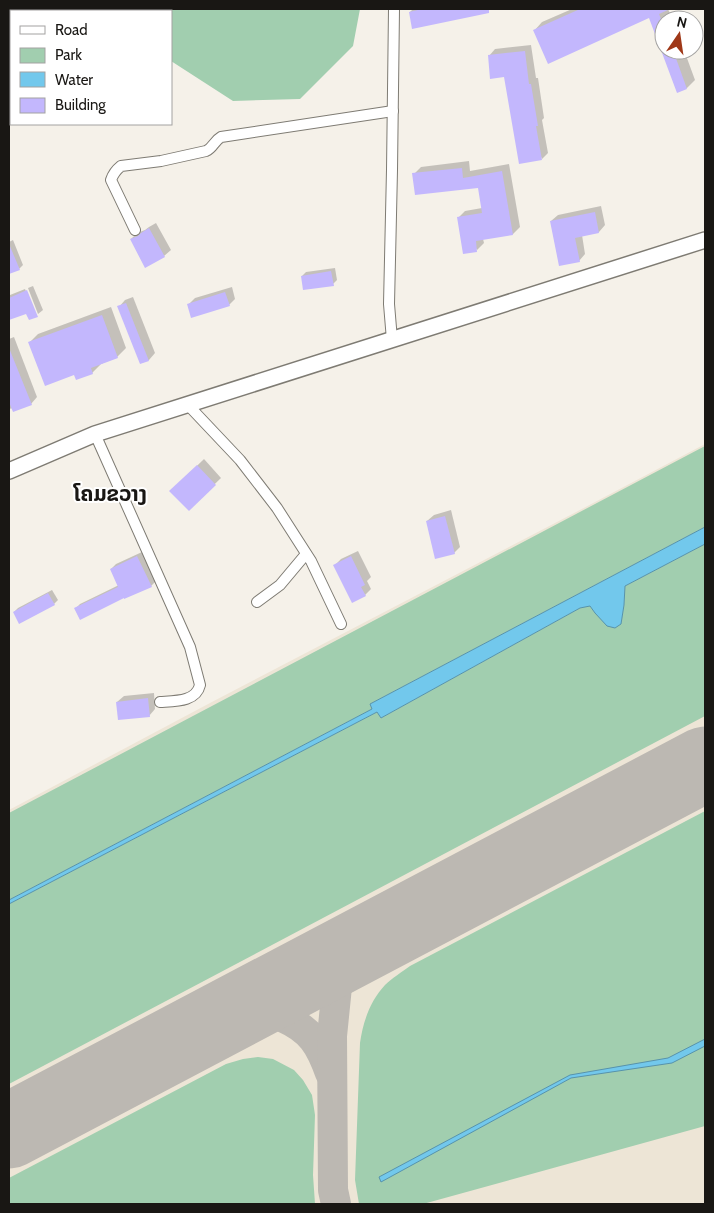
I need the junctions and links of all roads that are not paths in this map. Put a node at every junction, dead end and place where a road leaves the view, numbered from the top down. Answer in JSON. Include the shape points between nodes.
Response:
{"nodes":[{"id":1,"x":394,"y":9,"type":"edge"},
{"id":2,"x":393,"y":111,"type":"junction"},
{"id":3,"x":135,"y":230,"type":"dead end"},
{"id":4,"x":705,"y":240,"type":"edge"},
{"id":5,"x":392,"y":340,"type":"junction"},
{"id":6,"x":188,"y":405,"type":"junction"},
{"id":7,"x":95,"y":434,"type":"junction"},
{"id":8,"x":9,"y":471,"type":"edge"},
{"id":9,"x":306,"y":554,"type":"junction"},
{"id":10,"x":257,"y":602,"type":"dead end"},
{"id":11,"x":341,"y":624,"type":"dead end"},
{"id":12,"x":160,"y":702,"type":"dead end"}],
"edges":[{"from":1,"to":2,"type":"street"},
{"from":2,"to":3,"type":"street","via":[[221,137],[206,151],[121,166],[111,180]]},
{"from":2,"to":5,"type":"street","via":[[389,304]]},
{"from":4,"to":5,"type":"main road"},
{"from":5,"to":6,"type":"main road"},
{"from":6,"to":7,"type":"main road"},
{"from":6,"to":9,"type":"street","via":[[240,460],[277,508]]},
{"from":7,"to":8,"type":"main road"},
{"from":7,"to":12,"type":"street","via":[[190,647],[200,685],[188,699]]},
{"from":9,"to":10,"type":"street","via":[[280,585]]},
{"from":9,"to":11,"type":"street"}]}
